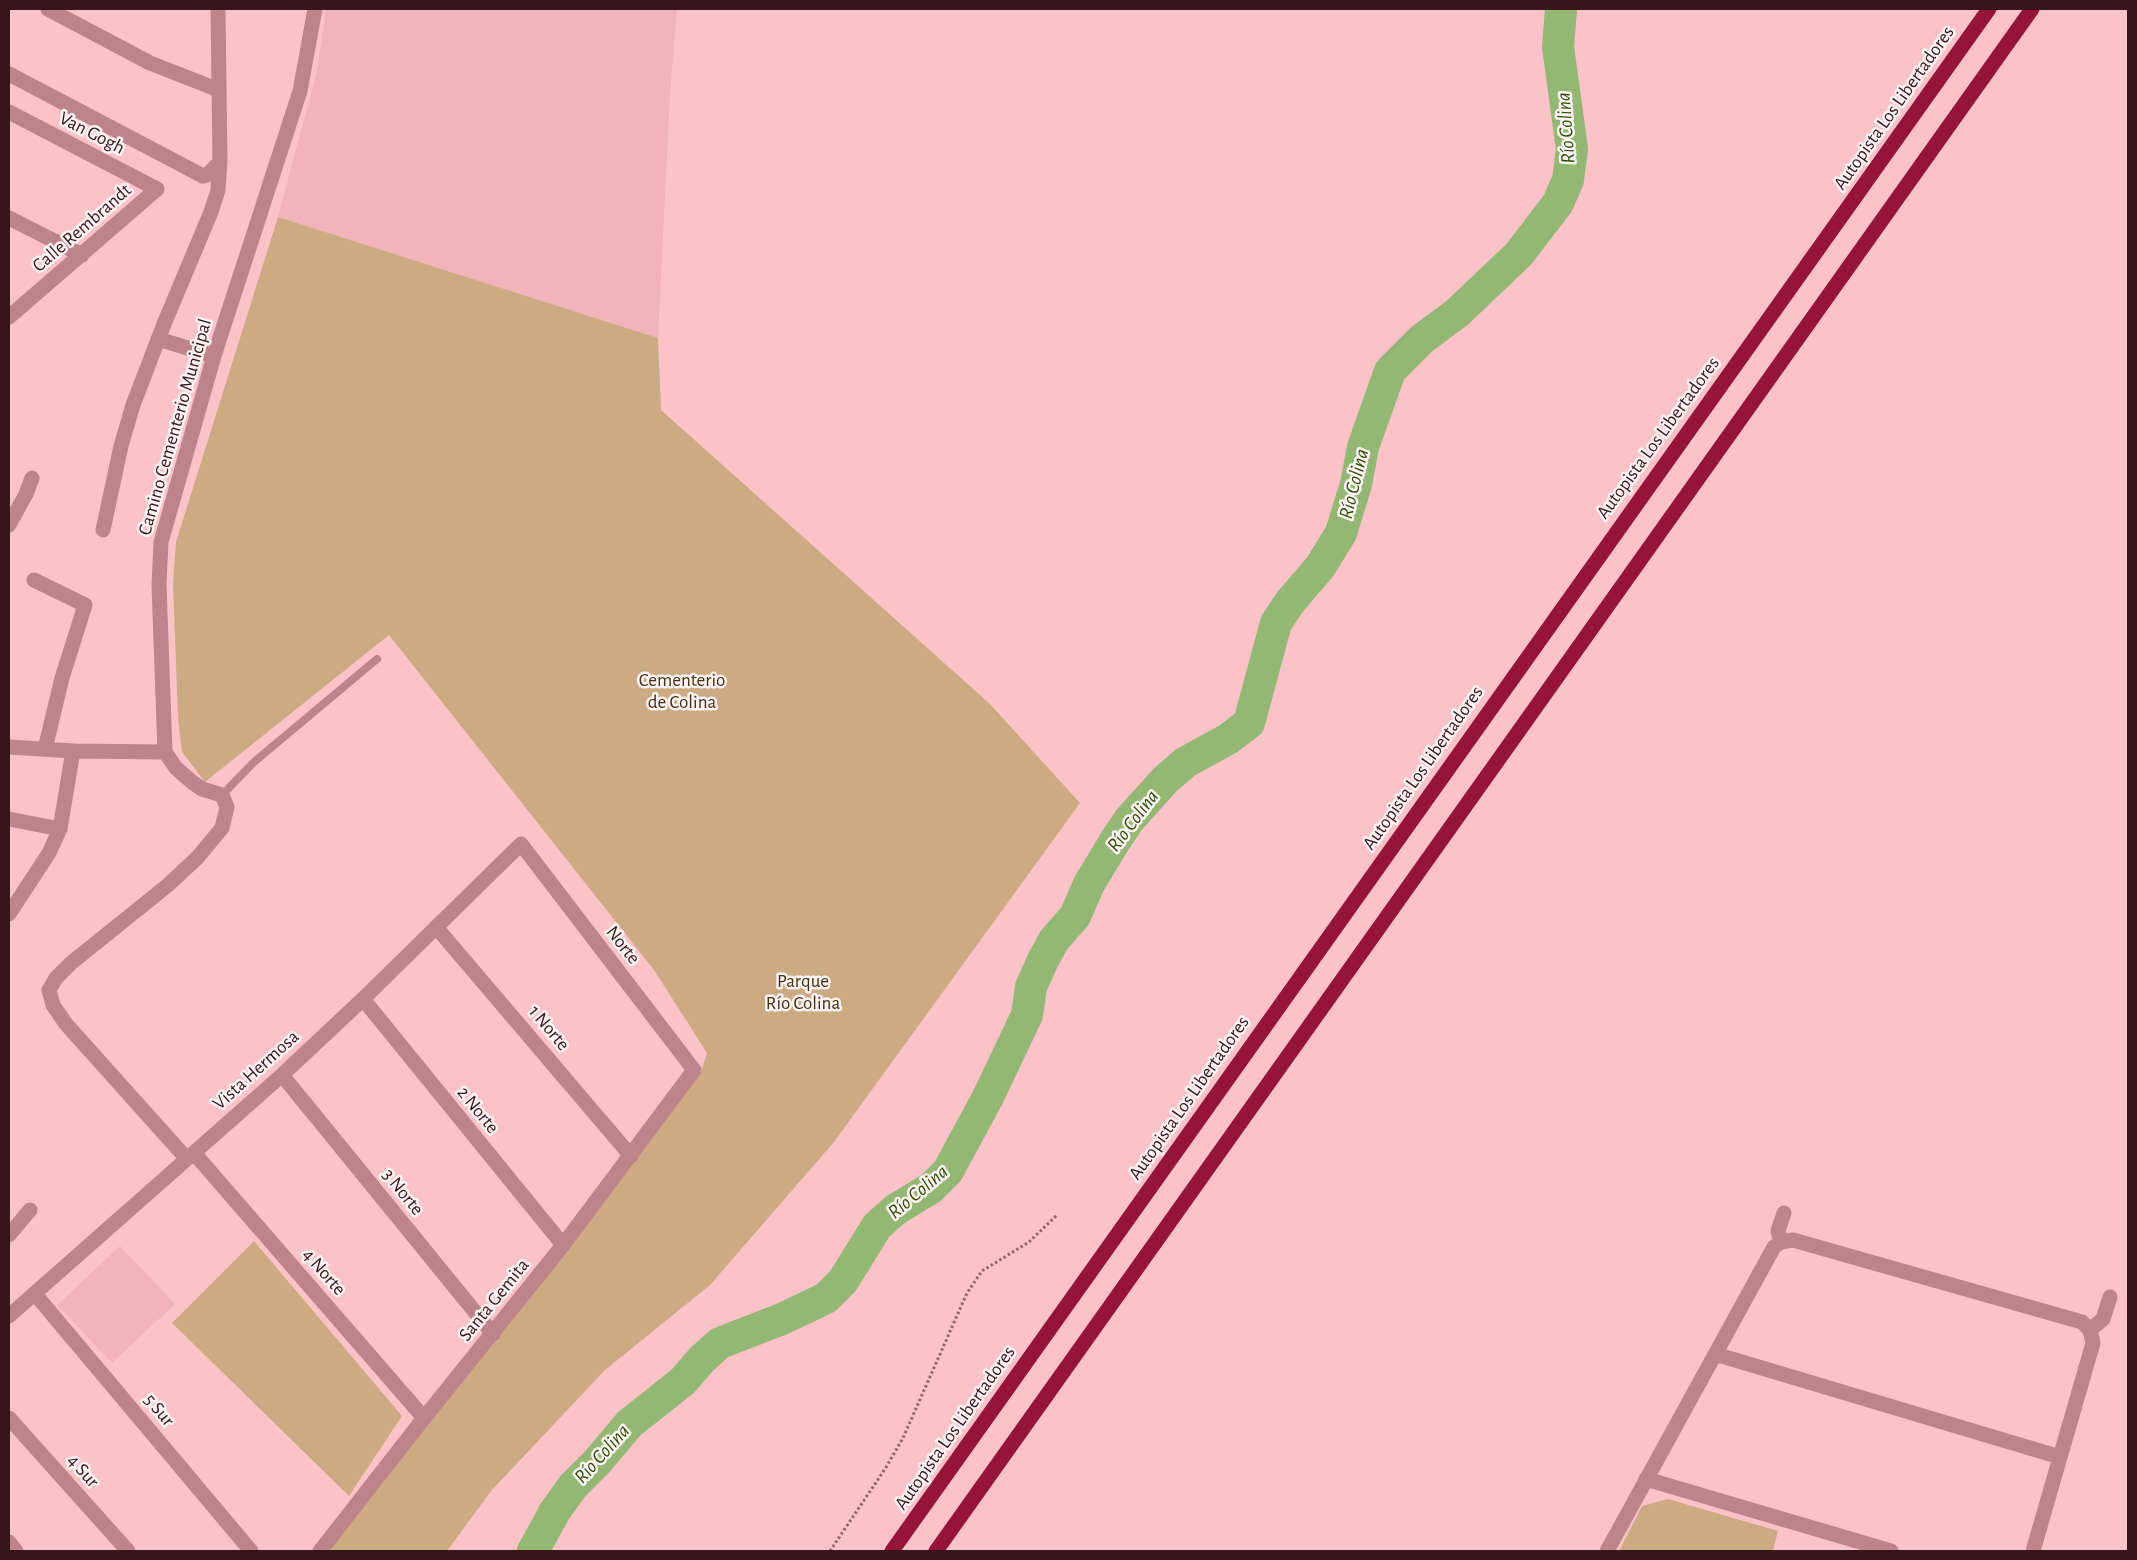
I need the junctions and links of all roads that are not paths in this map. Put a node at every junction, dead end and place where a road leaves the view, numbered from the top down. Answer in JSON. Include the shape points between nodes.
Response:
{"nodes":[{"id":1,"x":48,"y":9,"type":"edge"},
{"id":2,"x":218,"y":9,"type":"edge"},
{"id":3,"x":315,"y":9,"type":"edge"},
{"id":4,"x":1989,"y":9,"type":"edge"},
{"id":5,"x":2032,"y":9,"type":"edge"},
{"id":6,"x":9,"y":74,"type":"edge"},
{"id":7,"x":219,"y":90,"type":"junction"},
{"id":8,"x":9,"y":112,"type":"edge"},
{"id":9,"x":220,"y":162,"type":"junction"},
{"id":10,"x":158,"y":189,"type":"joint"},
{"id":11,"x":9,"y":218,"type":"edge"},
{"id":12,"x":82,"y":255,"type":"junction"},
{"id":13,"x":9,"y":317,"type":"edge"},
{"id":14,"x":158,"y":339,"type":"junction"},
{"id":15,"x":214,"y":356,"type":"junction"},
{"id":16,"x":32,"y":478,"type":"dead end"},
{"id":17,"x":9,"y":525,"type":"edge"},
{"id":18,"x":103,"y":530,"type":"dead end"},
{"id":19,"x":34,"y":580,"type":"dead end"},
{"id":20,"x":377,"y":660,"type":"dead end"},
{"id":21,"x":9,"y":747,"type":"edge"},
{"id":22,"x":46,"y":749,"type":"junction"},
{"id":23,"x":73,"y":751,"type":"junction"},
{"id":24,"x":165,"y":752,"type":"junction"},
{"id":25,"x":222,"y":794,"type":"junction"},
{"id":26,"x":9,"y":819,"type":"edge"},
{"id":27,"x":60,"y":829,"type":"junction"},
{"id":28,"x":521,"y":844,"type":"joint"},
{"id":29,"x":9,"y":914,"type":"edge"},
{"id":30,"x":436,"y":927,"type":"junction"},
{"id":31,"x":363,"y":999,"type":"junction"},
{"id":32,"x":694,"y":1070,"type":"joint"},
{"id":33,"x":282,"y":1075,"type":"junction"},
{"id":34,"x":191,"y":1156,"type":"junction"},
{"id":35,"x":631,"y":1156,"type":"junction"},
{"id":36,"x":30,"y":1210,"type":"dead end"},
{"id":37,"x":1784,"y":1213,"type":"dead end"},
{"id":38,"x":9,"y":1235,"type":"edge"},
{"id":39,"x":1782,"y":1242,"type":"junction"},
{"id":40,"x":563,"y":1246,"type":"junction"},
{"id":41,"x":35,"y":1294,"type":"junction"},
{"id":42,"x":2110,"y":1297,"type":"dead end"},
{"id":43,"x":9,"y":1316,"type":"edge"},
{"id":44,"x":2090,"y":1330,"type":"junction"},
{"id":45,"x":493,"y":1334,"type":"junction"},
{"id":46,"x":1714,"y":1354,"type":"junction"},
{"id":47,"x":9,"y":1418,"type":"edge"},
{"id":48,"x":424,"y":1418,"type":"junction"},
{"id":49,"x":2060,"y":1457,"type":"junction"},
{"id":50,"x":1646,"y":1479,"type":"junction"},
{"id":51,"x":9,"y":1542,"type":"edge"},
{"id":52,"x":16,"y":1551,"type":"edge"},
{"id":53,"x":128,"y":1551,"type":"edge"},
{"id":54,"x":252,"y":1551,"type":"edge"},
{"id":55,"x":320,"y":1551,"type":"edge"},
{"id":56,"x":892,"y":1551,"type":"edge"},
{"id":57,"x":936,"y":1551,"type":"edge"},
{"id":58,"x":1606,"y":1551,"type":"edge"},
{"id":59,"x":1892,"y":1551,"type":"edge"},
{"id":60,"x":2033,"y":1551,"type":"edge"}],
"edges":[{"from":1,"to":7,"type":"street","via":[[150,63]]},
{"from":2,"to":7,"type":"street"},
{"from":3,"to":15,"type":"street","name":"Camino Cementerio Municipal","via":[[300,91]]},
{"from":4,"to":56,"type":"highway","name":"Autopista Los Libertadores"},
{"from":5,"to":57,"type":"highway"},
{"from":6,"to":9,"type":"street","via":[[203,176]]},
{"from":7,"to":9,"type":"street"},
{"from":8,"to":10,"type":"street","name":"Van Gogh"},
{"from":9,"to":14,"type":"street","via":[[218,190],[211,212]]},
{"from":10,"to":12,"type":"street","name":"Calle Rembrandt"},
{"from":11,"to":12,"type":"street"},
{"from":12,"to":13,"type":"street","name":"Calle Rembrandt"},
{"from":14,"to":15,"type":"street"},
{"from":14,"to":18,"type":"street","via":[[121,446]]},
{"from":15,"to":24,"type":"street","name":"Camino Cementerio Municipal","via":[[161,542],[159,585]]},
{"from":16,"to":17,"type":"street"},
{"from":19,"to":22,"type":"street","via":[[85,605],[62,678]]},
{"from":20,"to":25,"type":"lane","via":[[261,756]]},
{"from":21,"to":22,"type":"street"},
{"from":22,"to":23,"type":"street"},
{"from":23,"to":24,"type":"street"},
{"from":23,"to":27,"type":"street"},
{"from":24,"to":25,"type":"street","via":[[176,768],[192,782]]},
{"from":25,"to":34,"type":"street","via":[[227,807],[222,828],[197,858],[71,963],[49,990],[53,1005],[66,1024]]},
{"from":26,"to":27,"type":"street"},
{"from":27,"to":29,"type":"street","via":[[50,853]]},
{"from":28,"to":30,"type":"street","name":"Vista Hermosa"},
{"from":28,"to":32,"type":"street","name":"Norte"},
{"from":30,"to":31,"type":"street","name":"Vista Hermosa"},
{"from":30,"to":35,"type":"street","name":"1 Norte"},
{"from":31,"to":33,"type":"street","name":"Vista Hermosa"},
{"from":31,"to":40,"type":"street","name":"2 Norte"},
{"from":32,"to":35,"type":"street","name":"Santa Gemita"},
{"from":33,"to":34,"type":"street","name":"Vista Hermosa"},
{"from":33,"to":45,"type":"street","name":"3 Norte"},
{"from":34,"to":41,"type":"street","name":"Vista Hermosa"},
{"from":34,"to":48,"type":"street","name":"4 Norte"},
{"from":35,"to":40,"type":"street","name":"Santa Gemita"},
{"from":36,"to":38,"type":"street"},
{"from":37,"to":39,"type":"street","via":[[1778,1231]]},
{"from":39,"to":44,"type":"street","via":[[1792,1240],[2082,1322]]},
{"from":39,"to":46,"type":"street","via":[[1774,1247]]},
{"from":40,"to":45,"type":"street","name":"Santa Gemita"},
{"from":41,"to":43,"type":"street","name":"Vista Hermosa"},
{"from":41,"to":54,"type":"street","name":"5 Sur"},
{"from":42,"to":44,"type":"street","via":[[2104,1319]]},
{"from":44,"to":49,"type":"street","via":[[2093,1343]]},
{"from":45,"to":48,"type":"street","name":"Santa Gemita"},
{"from":46,"to":49,"type":"street"},
{"from":46,"to":50,"type":"street"},
{"from":47,"to":53,"type":"street","name":"4 Sur"},
{"from":48,"to":55,"type":"street","name":"Santa Gemita"},
{"from":49,"to":60,"type":"street"},
{"from":50,"to":58,"type":"street"},
{"from":50,"to":59,"type":"street"},
{"from":51,"to":52,"type":"street"}]}
